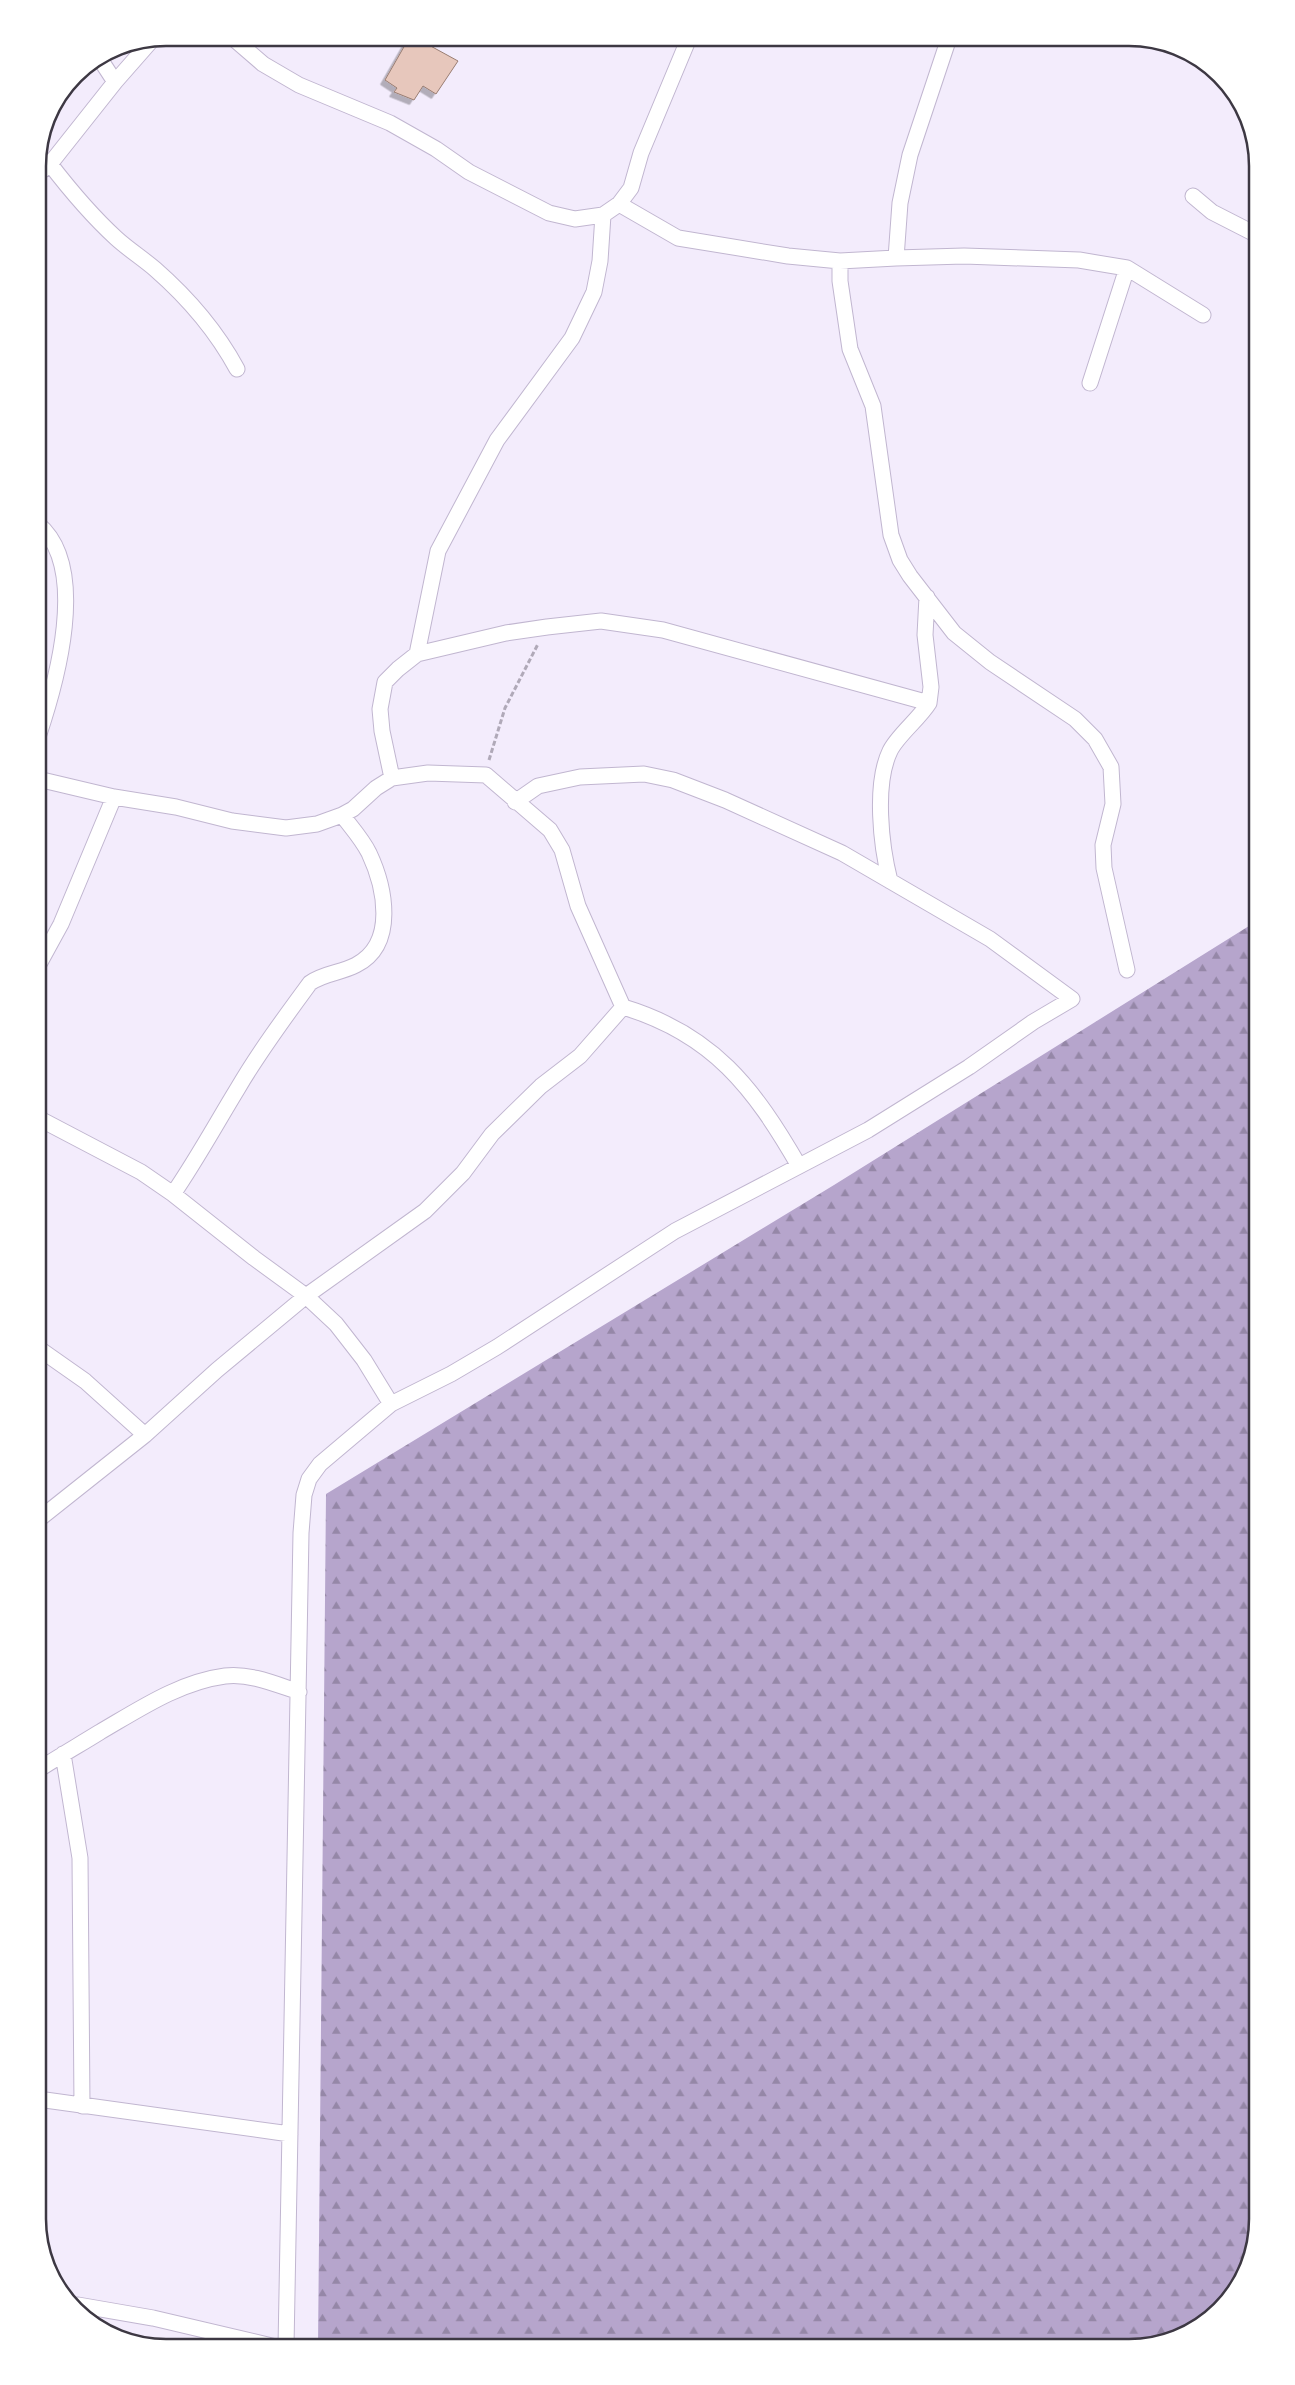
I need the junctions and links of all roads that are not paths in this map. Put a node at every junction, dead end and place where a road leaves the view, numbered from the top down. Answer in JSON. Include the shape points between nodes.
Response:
{"nodes":[{"id":1,"x":243,"y":47,"type":"edge"},
{"id":2,"x":685,"y":47,"type":"edge"},
{"id":3,"x":946,"y":47,"type":"edge"},
{"id":4,"x":143,"y":49,"type":"edge"},
{"id":5,"x":103,"y":64,"type":"edge"},
{"id":6,"x":115,"y":82,"type":"junction"},
{"id":7,"x":50,"y":164,"type":"junction"},
{"id":8,"x":47,"y":167,"type":"edge"},
{"id":9,"x":1193,"y":196,"type":"dead end"},
{"id":10,"x":619,"y":204,"type":"junction"},
{"id":11,"x":603,"y":215,"type":"junction"},
{"id":12,"x":1249,"y":230,"type":"edge"},
{"id":13,"x":896,"y":258,"type":"junction"},
{"id":14,"x":840,"y":261,"type":"junction"},
{"id":15,"x":1127,"y":268,"type":"junction"},
{"id":16,"x":1203,"y":315,"type":"dead end"},
{"id":17,"x":237,"y":369,"type":"dead end"},
{"id":18,"x":1090,"y":383,"type":"dead end"},
{"id":19,"x":47,"y":534,"type":"edge"},
{"id":20,"x":927,"y":597,"type":"junction"},
{"id":21,"x":417,"y":654,"type":"junction"},
{"id":22,"x":929,"y":703,"type":"junction"},
{"id":23,"x":47,"y":705,"type":"edge"},
{"id":24,"x":392,"y":778,"type":"junction"},
{"id":25,"x":47,"y":781,"type":"edge"},
{"id":26,"x":114,"y":797,"type":"junction"},
{"id":27,"x":515,"y":802,"type":"junction"},
{"id":28,"x":342,"y":816,"type":"junction"},
{"id":29,"x":890,"y":881,"type":"junction"},
{"id":30,"x":47,"y":950,"type":"edge"},
{"id":31,"x":1127,"y":970,"type":"dead end"},
{"id":32,"x":623,"y":1007,"type":"junction"},
{"id":33,"x":47,"y":1122,"type":"edge"},
{"id":34,"x":799,"y":1166,"type":"junction"},
{"id":35,"x":174,"y":1194,"type":"junction"},
{"id":36,"x":306,"y":1296,"type":"junction"},
{"id":37,"x":46,"y":1354,"type":"edge"},
{"id":38,"x":391,"y":1404,"type":"junction"},
{"id":39,"x":145,"y":1435,"type":"junction"},
{"id":40,"x":46,"y":1513,"type":"edge"},
{"id":41,"x":299,"y":1692,"type":"junction"},
{"id":42,"x":63,"y":1754,"type":"junction"},
{"id":43,"x":46,"y":1765,"type":"edge"},
{"id":44,"x":46,"y":2100,"type":"edge"},
{"id":45,"x":82,"y":2106,"type":"junction"},
{"id":46,"x":290,"y":2134,"type":"junction"},
{"id":47,"x":84,"y":2306,"type":"edge"},
{"id":48,"x":238,"y":2338,"type":"edge"},
{"id":49,"x":286,"y":2338,"type":"edge"}],
"edges":[{"from":1,"to":11,"type":"street","via":[[263,64],[299,84],[390,123],[525,203],[549,213],[575,218]]},
{"from":2,"to":10,"type":"street","via":[[631,188]]},
{"from":3,"to":13,"type":"street","via":[[918,124],[906,172]]},
{"from":4,"to":6,"type":"street"},
{"from":5,"to":6,"type":"street"},
{"from":6,"to":7,"type":"street"},
{"from":7,"to":8,"type":"street"},
{"from":7,"to":17,"type":"street","via":[[92,215],[156,269],[183,297],[222,341]]},
{"from":9,"to":12,"type":"street","via":[[1212,212]]},
{"from":10,"to":11,"type":"street"},
{"from":10,"to":14,"type":"street","via":[[678,238]]},
{"from":11,"to":21,"type":"street","via":[[594,292],[572,338],[497,440],[438,551]]},
{"from":13,"to":14,"type":"street"},
{"from":13,"to":15,"type":"street","via":[[964,256],[1079,260]]},
{"from":14,"to":20,"type":"street","via":[[843,315],[850,349],[873,406],[891,535],[900,560]]},
{"from":15,"to":16,"type":"street"},
{"from":15,"to":18,"type":"street"},
{"from":19,"to":23,"type":"street","via":[[59,556],[66,626]]},
{"from":20,"to":22,"type":"street","via":[[925,634],[931,687]]},
{"from":20,"to":31,"type":"street","via":[[954,633],[990,662],[1075,719],[1095,739],[1111,767],[1113,804],[1103,845],[1104,868]]},
{"from":21,"to":22,"type":"street","via":[[506,633],[602,621],[663,630]]},
{"from":21,"to":24,"type":"street","via":[[385,682],[381,724]]},
{"from":22,"to":29,"type":"street","via":[[919,719],[890,750],[882,775],[882,850]]},
{"from":24,"to":27,"type":"street","via":[[428,774],[486,775]]},
{"from":24,"to":28,"type":"street"},
{"from":25,"to":26,"type":"street"},
{"from":26,"to":28,"type":"street","via":[[286,828],[317,824]]},
{"from":26,"to":30,"type":"street","via":[[61,924]]},
{"from":27,"to":29,"type":"street","via":[[538,786],[580,777],[644,774],[673,780],[842,853]]},
{"from":27,"to":32,"type":"street","via":[[550,830],[562,850],[578,906]]},
{"from":28,"to":35,"type":"street","via":[[368,850],[375,867],[383,893],[381,940],[356,965],[310,983],[238,1087]]},
{"from":29,"to":34,"type":"street","via":[[990,939],[1072,999],[868,1130]]},
{"from":32,"to":34,"type":"street","via":[[675,1027],[704,1045],[743,1082],[773,1122]]},
{"from":32,"to":36,"type":"street","via":[[580,1056],[541,1086],[492,1134],[463,1174],[425,1211]]},
{"from":33,"to":35,"type":"street","via":[[141,1172]]},
{"from":34,"to":38,"type":"street","via":[[675,1230],[498,1347]]},
{"from":35,"to":36,"type":"street"},
{"from":36,"to":38,"type":"street","via":[[342,1331]]},
{"from":36,"to":39,"type":"street"},
{"from":37,"to":39,"type":"street","via":[[85,1381]]},
{"from":38,"to":41,"type":"street","via":[[320,1464],[309,1479],[304,1495]]},
{"from":39,"to":40,"type":"street"},
{"from":41,"to":42,"type":"street","via":[[243,1676],[225,1676],[189,1685],[145,1706]]},
{"from":41,"to":46,"type":"street"},
{"from":42,"to":43,"type":"street"},
{"from":42,"to":45,"type":"street","via":[[80,1858]]},
{"from":44,"to":45,"type":"street"},
{"from":45,"to":46,"type":"street"},
{"from":46,"to":49,"type":"street"},
{"from":47,"to":48,"type":"street"}]}
